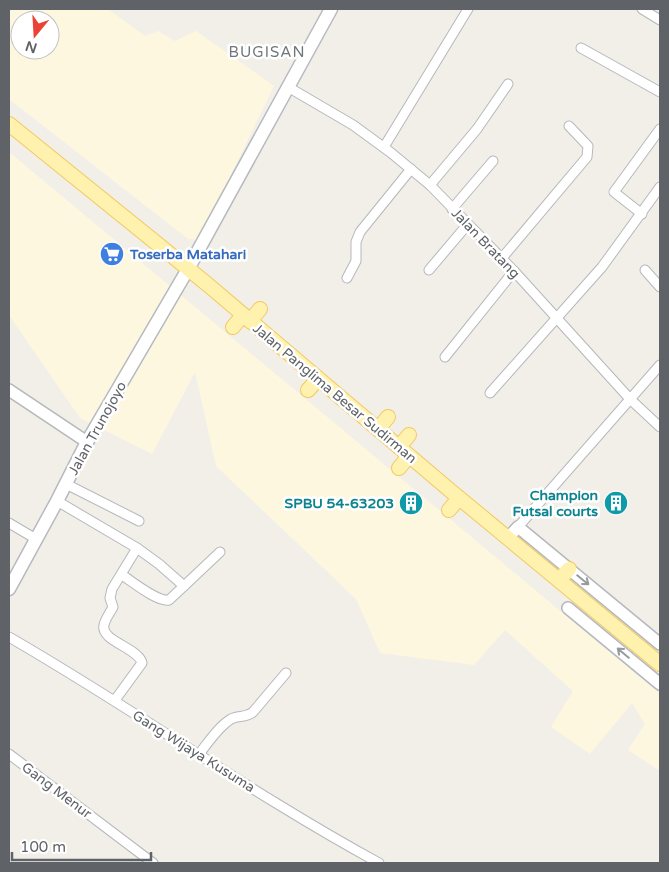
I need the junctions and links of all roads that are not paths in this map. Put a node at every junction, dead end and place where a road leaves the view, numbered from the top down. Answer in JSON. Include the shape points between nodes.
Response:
{"nodes":[{"id":1,"x":331,"y":9,"type":"edge"},
{"id":2,"x":468,"y":9,"type":"edge"},
{"id":3,"x":642,"y":9,"type":"edge"},
{"id":4,"x":660,"y":20,"type":"edge"},
{"id":5,"x":580,"y":48,"type":"dead end"},
{"id":6,"x":508,"y":84,"type":"dead end"},
{"id":7,"x":288,"y":87,"type":"junction"},
{"id":8,"x":660,"y":92,"type":"edge"},
{"id":9,"x":9,"y":124,"type":"edge"},
{"id":10,"x":568,"y":126,"type":"dead end"},
{"id":11,"x":660,"y":129,"type":"edge"},
{"id":12,"x":384,"y":147,"type":"junction"},
{"id":13,"x":493,"y":162,"type":"dead end"},
{"id":14,"x":411,"y":169,"type":"junction"},
{"id":15,"x":430,"y":186,"type":"junction"},
{"id":16,"x":660,"y":188,"type":"edge"},
{"id":17,"x":452,"y":210,"type":"junction"},
{"id":18,"x":642,"y":214,"type":"junction"},
{"id":19,"x":467,"y":225,"type":"junction"},
{"id":20,"x":502,"y":258,"type":"junction"},
{"id":21,"x":188,"y":269,"type":"junction"},
{"id":22,"x":429,"y":270,"type":"dead end"},
{"id":23,"x":645,"y":270,"type":"dead end"},
{"id":24,"x":514,"y":271,"type":"junction"},
{"id":25,"x":347,"y":278,"type":"dead end"},
{"id":26,"x":660,"y":287,"type":"edge"},
{"id":27,"x":260,"y":309,"type":"dead end"},
{"id":28,"x":247,"y":318,"type":"junction"},
{"id":29,"x":557,"y":320,"type":"junction"},
{"id":30,"x":233,"y":327,"type":"dead end"},
{"id":31,"x":445,"y":357,"type":"dead end"},
{"id":32,"x":660,"y":365,"type":"edge"},
{"id":33,"x":318,"y":379,"type":"junction"},
{"id":34,"x":9,"y":390,"type":"edge"},
{"id":35,"x":308,"y":390,"type":"dead end"},
{"id":36,"x":490,"y":393,"type":"dead end"},
{"id":37,"x":630,"y":400,"type":"junction"},
{"id":38,"x":388,"y":417,"type":"dead end"},
{"id":39,"x":660,"y":427,"type":"edge"},
{"id":40,"x":378,"y":430,"type":"junction"},
{"id":41,"x":409,"y":435,"type":"dead end"},
{"id":42,"x":87,"y":442,"type":"junction"},
{"id":43,"x":404,"y":451,"type":"junction"},
{"id":44,"x":399,"y":468,"type":"dead end"},
{"id":45,"x":66,"y":484,"type":"junction"},
{"id":46,"x":459,"y":498,"type":"junction"},
{"id":47,"x":57,"y":501,"type":"junction"},
{"id":48,"x":449,"y":510,"type":"dead end"},
{"id":49,"x":139,"y":521,"type":"dead end"},
{"id":50,"x":9,"y":524,"type":"edge"},
{"id":51,"x":518,"y":527,"type":"junction"},
{"id":52,"x":508,"y":538,"type":"junction"},
{"id":53,"x":36,"y":539,"type":"junction"},
{"id":54,"x":137,"y":548,"type":"junction"},
{"id":55,"x":220,"y":552,"type":"dead end"},
{"id":56,"x":569,"y":569,"type":"junction"},
{"id":57,"x":122,"y":575,"type":"junction"},
{"id":58,"x":559,"y":580,"type":"junction"},
{"id":59,"x":184,"y":586,"type":"junction"},
{"id":60,"x":9,"y":589,"type":"edge"},
{"id":61,"x":568,"y":608,"type":"dead end"},
{"id":62,"x":9,"y":637,"type":"edge"},
{"id":63,"x":660,"y":644,"type":"edge"},
{"id":64,"x":660,"y":664,"type":"edge"},
{"id":65,"x":286,"y":673,"type":"dead end"},
{"id":66,"x":660,"y":684,"type":"edge"},
{"id":67,"x":115,"y":700,"type":"junction"},
{"id":68,"x":9,"y":754,"type":"edge"},
{"id":69,"x":199,"y":754,"type":"junction"},
{"id":70,"x":154,"y":863,"type":"edge"},
{"id":71,"x":379,"y":863,"type":"edge"}],
"edges":[{"from":1,"to":7,"type":"main road","name":"Jalan Trunojoyo"},
{"from":2,"to":12,"type":"street"},
{"from":3,"to":4,"type":"street"},
{"from":5,"to":8,"type":"street"},
{"from":6,"to":15,"type":"street","via":[[477,129]]},
{"from":7,"to":12,"type":"street","name":"Jalan Bratang"},
{"from":7,"to":21,"type":"main road","name":"Jalan Trunojoyo"},
{"from":9,"to":21,"type":"main road","name":"Jalan Panglima Besar Sudirman"},
{"from":10,"to":20,"type":"street","via":[[588,146],[587,157]]},
{"from":11,"to":18,"type":"street","via":[[614,192]]},
{"from":12,"to":14,"type":"street","name":"Jalan Bratang"},
{"from":13,"to":17,"type":"street"},
{"from":14,"to":15,"type":"street","name":"Jalan Bratang"},
{"from":14,"to":25,"type":"street","via":[[360,232],[356,242],[356,261]]},
{"from":15,"to":17,"type":"street","name":"Jalan Bratang"},
{"from":16,"to":18,"type":"street"},
{"from":17,"to":19,"type":"street","name":"Jalan Bratang"},
{"from":18,"to":29,"type":"street"},
{"from":19,"to":20,"type":"street","name":"Jalan Bratang"},
{"from":19,"to":22,"type":"street"},
{"from":20,"to":24,"type":"street","name":"Jalan Bratang"},
{"from":21,"to":28,"type":"main road","name":"Jalan Panglima Besar Sudirman"},
{"from":21,"to":42,"type":"main road","name":"Jalan Trunojoyo"},
{"from":23,"to":26,"type":"street"},
{"from":24,"to":29,"type":"street","name":"Jalan Bratang"},
{"from":24,"to":31,"type":"street"},
{"from":27,"to":28,"type":"main road"},
{"from":28,"to":30,"type":"main road"},
{"from":28,"to":33,"type":"main road","name":"Jalan Panglima Besar Sudirman"},
{"from":29,"to":36,"type":"street"},
{"from":29,"to":37,"type":"street","name":"Jalan Bratang"},
{"from":32,"to":37,"type":"street"},
{"from":33,"to":35,"type":"main road"},
{"from":33,"to":40,"type":"main road","name":"Jalan Panglima Besar Sudirman"},
{"from":34,"to":42,"type":"street"},
{"from":37,"to":39,"type":"street","name":"Jalan Bratang"},
{"from":37,"to":51,"type":"street"},
{"from":38,"to":40,"type":"main road"},
{"from":40,"to":43,"type":"main road","name":"Jalan Panglima Besar Sudirman"},
{"from":41,"to":43,"type":"main road"},
{"from":42,"to":45,"type":"main road","name":"Jalan Trunojoyo"},
{"from":43,"to":44,"type":"main road"},
{"from":43,"to":46,"type":"main road","name":"Jalan Panglima Besar Sudirman"},
{"from":45,"to":47,"type":"main road","name":"Jalan Trunojoyo"},
{"from":45,"to":49,"type":"street"},
{"from":46,"to":48,"type":"main road"},
{"from":46,"to":52,"type":"main road","name":"Jalan Panglima Besar Sudirman"},
{"from":47,"to":53,"type":"main road","name":"Jalan Trunojoyo"},
{"from":47,"to":54,"type":"street"},
{"from":50,"to":53,"type":"street"},
{"from":51,"to":52,"type":"street"},
{"from":51,"to":56,"type":"street"},
{"from":52,"to":58,"type":"main road","name":"Jalan Panglima Besar Sudirman"},
{"from":53,"to":60,"type":"main road","name":"Jalan Trunojoyo"},
{"from":54,"to":57,"type":"street"},
{"from":54,"to":59,"type":"street"},
{"from":55,"to":59,"type":"street"},
{"from":56,"to":58,"type":"main road"},
{"from":56,"to":63,"type":"street","one_way":true},
{"from":57,"to":59,"type":"street","via":[[166,601]]},
{"from":57,"to":67,"type":"street","via":[[111,592],[113,607],[104,630],[107,636],[138,655],[142,663]]},
{"from":58,"to":64,"type":"main road","name":"Jalan Panglima Besar Sudirman"},
{"from":66,"to":61,"type":"street","one_way":true},
{"from":62,"to":67,"type":"street","name":"Gang Wijaya Kusuma"},
{"from":65,"to":69,"type":"street","via":[[253,712],[226,723]]},
{"from":67,"to":69,"type":"street","name":"Gang Wijaya Kusuma"},
{"from":68,"to":70,"type":"street","name":"Gang Menur"},
{"from":69,"to":71,"type":"street","name":"Gang Wijaya Kusuma"}]}
